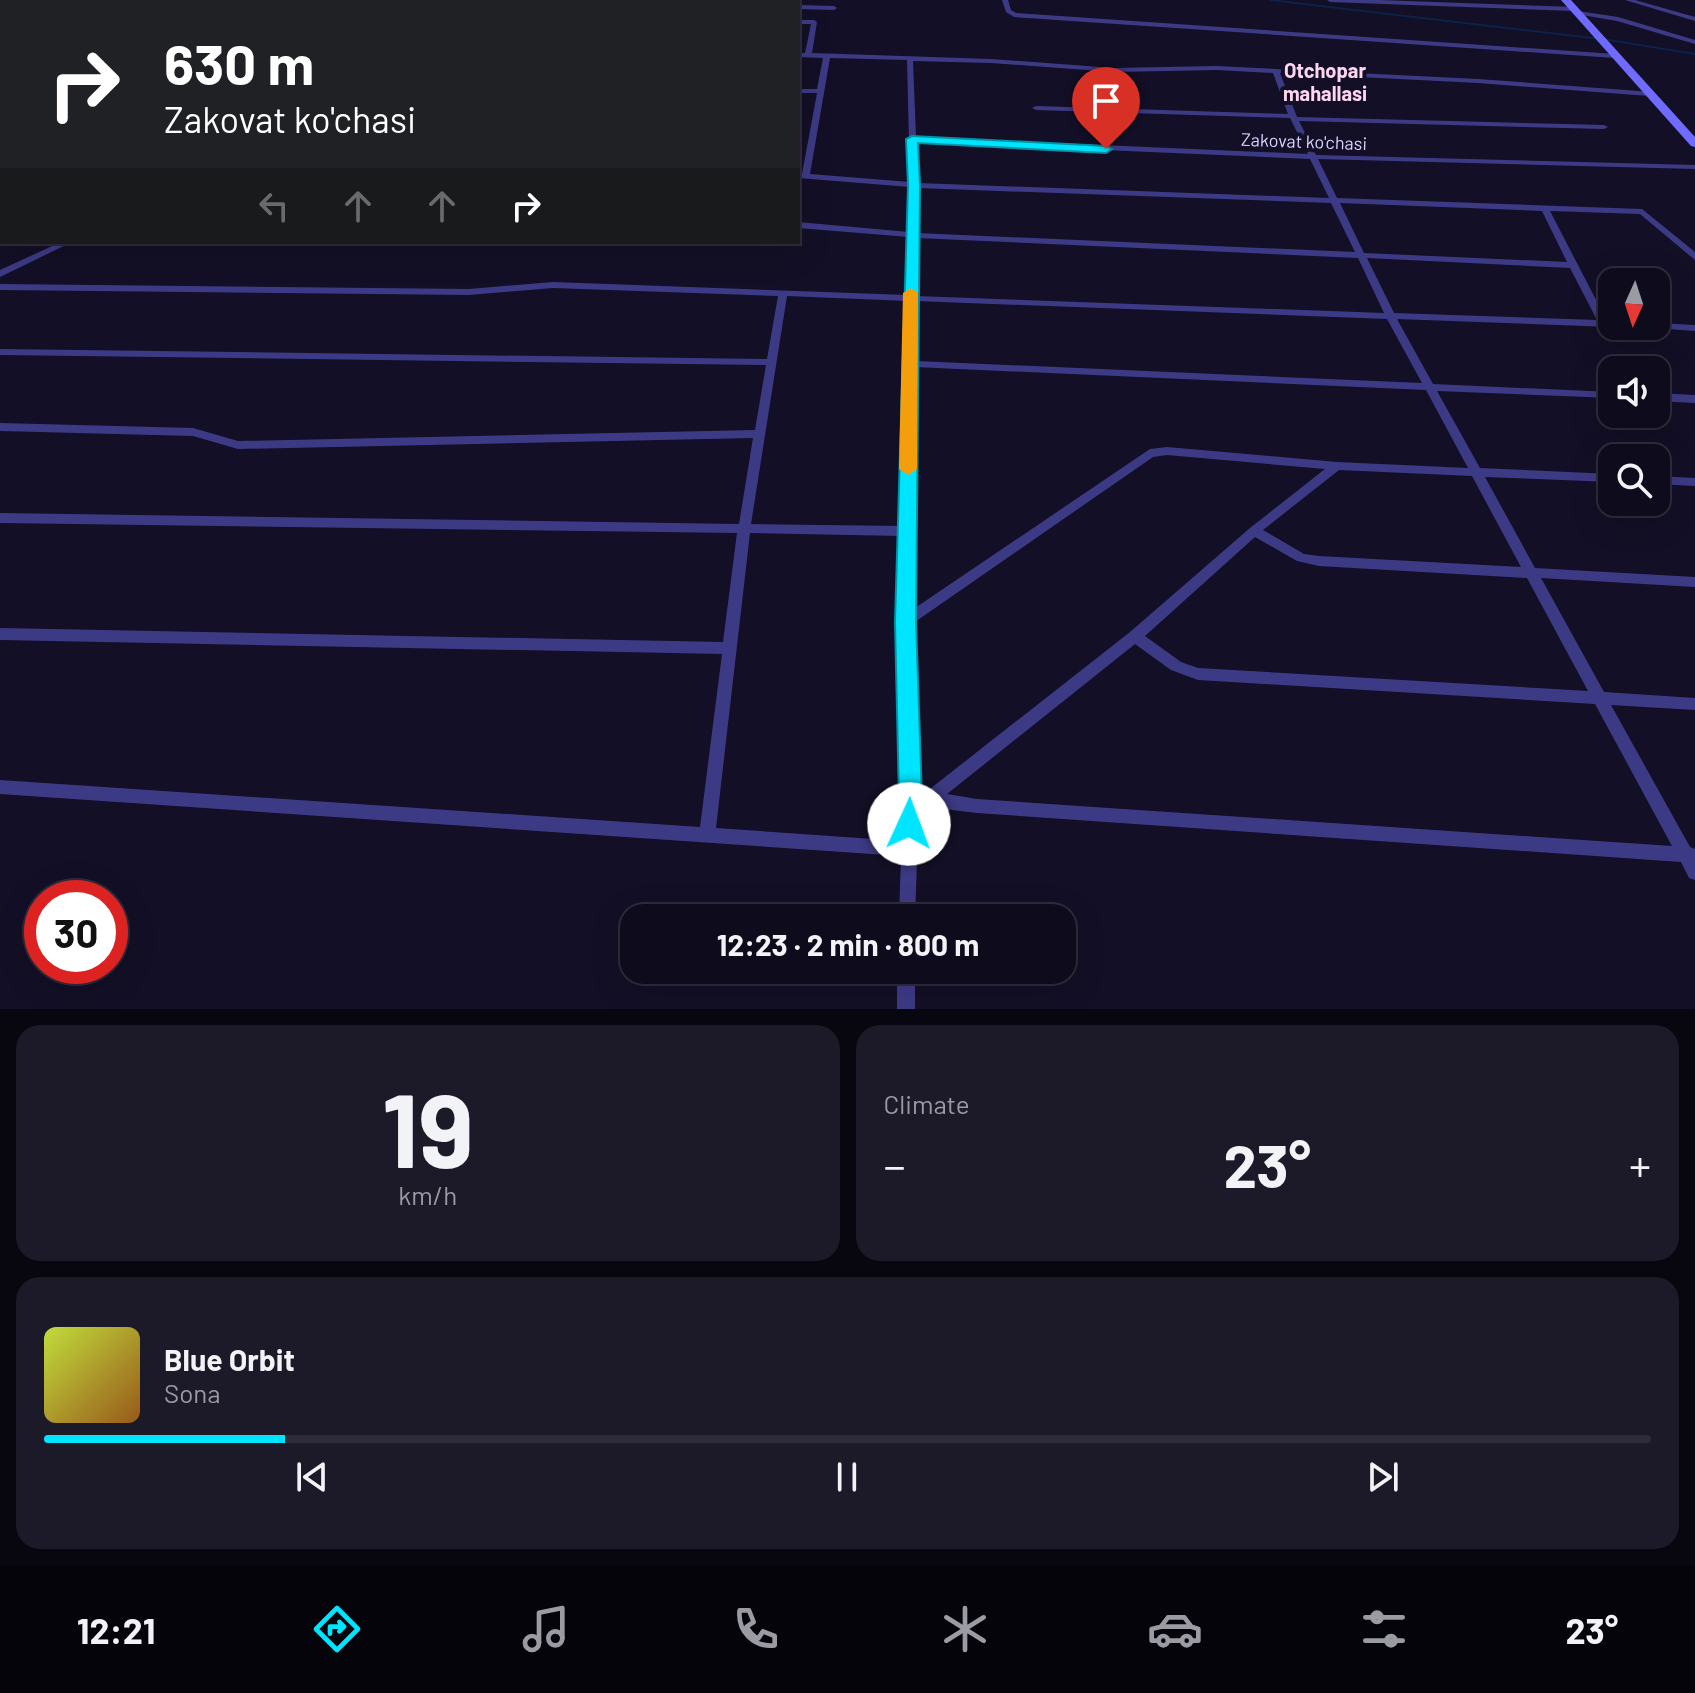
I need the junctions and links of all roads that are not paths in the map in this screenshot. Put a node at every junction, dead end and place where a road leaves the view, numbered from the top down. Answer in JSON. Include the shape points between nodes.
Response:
{"nodes":[{"id":1,"x":1005,"y":0,"type":"edge"},
{"id":2,"x":1330,"y":0,"type":"edge"},
{"id":3,"x":1566,"y":0,"type":"edge"},
{"id":4,"x":1628,"y":0,"type":"edge"},
{"id":5,"x":800,"y":7,"type":"edge"},
{"id":6,"x":834,"y":8,"type":"dead end"},
{"id":7,"x":1576,"y":11,"type":"junction"},
{"id":8,"x":1695,"y":19,"type":"edge"},
{"id":9,"x":800,"y":22,"type":"edge"},
{"id":10,"x":1695,"y":42,"type":"edge"},
{"id":11,"x":800,"y":55,"type":"edge"},
{"id":12,"x":808,"y":55,"type":"junction"},
{"id":13,"x":827,"y":56,"type":"junction"},
{"id":14,"x":1615,"y":56,"type":"junction"},
{"id":15,"x":910,"y":58,"type":"junction"},
{"id":16,"x":1276,"y":72,"type":"junction"},
{"id":17,"x":800,"y":91,"type":"edge"},
{"id":18,"x":821,"y":91,"type":"junction"},
{"id":19,"x":1649,"y":94,"type":"junction"},
{"id":20,"x":1036,"y":108,"type":"dead end"},
{"id":21,"x":1294,"y":118,"type":"junction"},
{"id":22,"x":1604,"y":127,"type":"dead end"},
{"id":23,"x":912,"y":139,"type":"junction"},
{"id":24,"x":1695,"y":144,"type":"edge"},
{"id":25,"x":1314,"y":157,"type":"junction"},
{"id":26,"x":1695,"y":167,"type":"edge"},
{"id":27,"x":802,"y":176,"type":"edge"},
{"id":28,"x":914,"y":185,"type":"junction"},
{"id":29,"x":1334,"y":201,"type":"junction"},
{"id":30,"x":1546,"y":211,"type":"junction"},
{"id":31,"x":800,"y":225,"type":"edge"},
{"id":32,"x":913,"y":235,"type":"junction"},
{"id":33,"x":64,"y":244,"type":"edge"},
{"id":34,"x":1361,"y":254,"type":"junction"},
{"id":35,"x":1695,"y":257,"type":"edge"},
{"id":36,"x":1573,"y":265,"type":"junction"},
{"id":37,"x":0,"y":274,"type":"edge"},
{"id":38,"x":0,"y":287,"type":"edge"},
{"id":39,"x":783,"y":292,"type":"junction"},
{"id":40,"x":910,"y":296,"type":"junction"},
{"id":41,"x":1598,"y":307,"type":"edge"},
{"id":42,"x":1390,"y":315,"type":"junction"},
{"id":43,"x":1598,"y":324,"type":"edge"},
{"id":44,"x":1670,"y":327,"type":"edge"},
{"id":45,"x":1695,"y":328,"type":"edge"},
{"id":46,"x":0,"y":352,"type":"edge"},
{"id":47,"x":771,"y":362,"type":"junction"},
{"id":48,"x":910,"y":364,"type":"junction"},
{"id":49,"x":1430,"y":386,"type":"junction"},
{"id":50,"x":1598,"y":394,"type":"edge"},
{"id":51,"x":1670,"y":398,"type":"edge"},
{"id":52,"x":1695,"y":399,"type":"edge"},
{"id":53,"x":0,"y":427,"type":"edge"},
{"id":54,"x":759,"y":434,"type":"junction"},
{"id":55,"x":1337,"y":466,"type":"junction"},
{"id":56,"x":1478,"y":471,"type":"junction"},
{"id":57,"x":1598,"y":477,"type":"edge"},
{"id":58,"x":1670,"y":481,"type":"edge"},
{"id":59,"x":1695,"y":482,"type":"edge"},
{"id":60,"x":0,"y":518,"type":"edge"},
{"id":61,"x":744,"y":528,"type":"junction"},
{"id":62,"x":907,"y":531,"type":"junction"},
{"id":63,"x":1254,"y":531,"type":"junction"},
{"id":64,"x":1530,"y":571,"type":"junction"},
{"id":65,"x":1695,"y":582,"type":"edge"},
{"id":66,"x":905,"y":622,"type":"junction"},
{"id":67,"x":0,"y":634,"type":"edge"},
{"id":68,"x":1135,"y":636,"type":"junction"},
{"id":69,"x":728,"y":648,"type":"junction"},
{"id":70,"x":1599,"y":698,"type":"junction"},
{"id":71,"x":1695,"y":704,"type":"edge"},
{"id":72,"x":0,"y":787,"type":"edge"},
{"id":73,"x":911,"y":799,"type":"junction"},
{"id":74,"x":929,"y":799,"type":"junction"},
{"id":75,"x":707,"y":835,"type":"junction"},
{"id":76,"x":907,"y":849,"type":"junction"},
{"id":77,"x":1690,"y":854,"type":"edge"},
{"id":78,"x":1695,"y":872,"type":"edge"},
{"id":79,"x":907,"y":904,"type":"edge"},
{"id":80,"x":906,"y":984,"type":"edge"},
{"id":81,"x":906,"y":1009,"type":"edge"}],
"edges":[{"from":1,"to":14,"type":"street","via":[[1014,15]]},
{"from":2,"to":7,"type":"street"},
{"from":3,"to":7,"type":"street"},
{"from":4,"to":8,"type":"street"},
{"from":5,"to":6,"type":"street"},
{"from":7,"to":10,"type":"street"},
{"from":7,"to":14,"type":"street"},
{"from":9,"to":12,"type":"street","via":[[814,22]]},
{"from":11,"to":12,"type":"street"},
{"from":12,"to":13,"type":"street"},
{"from":13,"to":15,"type":"street"},
{"from":13,"to":18,"type":"street"},
{"from":14,"to":19,"type":"street"},
{"from":15,"to":16,"type":"street","via":[[1114,70]]},
{"from":15,"to":23,"type":"street"},
{"from":16,"to":19,"type":"street"},
{"from":16,"to":21,"type":"street"},
{"from":17,"to":18,"type":"street"},
{"from":18,"to":27,"type":"street"},
{"from":19,"to":24,"type":"street"},
{"from":20,"to":21,"type":"street"},
{"from":21,"to":22,"type":"street"},
{"from":21,"to":25,"type":"street"},
{"from":23,"to":25,"type":"street","name":"Zakovat ko'chasi"},
{"from":23,"to":28,"type":"street"},
{"from":25,"to":26,"type":"street","name":"Zakovat ko'chasi"},
{"from":25,"to":29,"type":"street"},
{"from":27,"to":28,"type":"street"},
{"from":28,"to":29,"type":"street"},
{"from":28,"to":32,"type":"street"},
{"from":29,"to":30,"type":"street"},
{"from":29,"to":34,"type":"street"},
{"from":30,"to":35,"type":"street","via":[[1642,212]]},
{"from":30,"to":36,"type":"street"},
{"from":31,"to":32,"type":"street"},
{"from":32,"to":34,"type":"street"},
{"from":32,"to":40,"type":"street"},
{"from":33,"to":37,"type":"street"},
{"from":34,"to":36,"type":"street"},
{"from":34,"to":42,"type":"street"},
{"from":36,"to":41,"type":"street"},
{"from":38,"to":39,"type":"street","via":[[469,292],[553,285]]},
{"from":39,"to":40,"type":"street"},
{"from":39,"to":47,"type":"street"},
{"from":40,"to":42,"type":"street"},
{"from":40,"to":48,"type":"street"},
{"from":42,"to":43,"type":"street"},
{"from":42,"to":49,"type":"street"},
{"from":44,"to":45,"type":"street"},
{"from":46,"to":47,"type":"street"},
{"from":47,"to":54,"type":"street"},
{"from":48,"to":49,"type":"street"},
{"from":48,"to":62,"type":"street"},
{"from":49,"to":50,"type":"street"},
{"from":49,"to":56,"type":"street"},
{"from":51,"to":52,"type":"street"},
{"from":53,"to":54,"type":"street","via":[[193,432],[238,445]]},
{"from":54,"to":61,"type":"street"},
{"from":55,"to":56,"type":"street"},
{"from":55,"to":63,"type":"street"},
{"from":55,"to":66,"type":"street","via":[[1150,453]]},
{"from":56,"to":57,"type":"street"},
{"from":56,"to":64,"type":"street"},
{"from":58,"to":59,"type":"street"},
{"from":60,"to":61,"type":"street"},
{"from":61,"to":62,"type":"street"},
{"from":61,"to":69,"type":"street"},
{"from":62,"to":66,"type":"street"},
{"from":63,"to":64,"type":"street","via":[[1301,558],[1319,561]]},
{"from":63,"to":68,"type":"street"},
{"from":64,"to":65,"type":"street"},
{"from":64,"to":70,"type":"street"},
{"from":66,"to":73,"type":"street"},
{"from":67,"to":69,"type":"street"},
{"from":68,"to":70,"type":"street","via":[[1176,666],[1198,674]]},
{"from":68,"to":74,"type":"street"},
{"from":69,"to":75,"type":"street"},
{"from":70,"to":71,"type":"street"},
{"from":70,"to":77,"type":"street"},
{"from":72,"to":75,"type":"street"},
{"from":73,"to":74,"type":"street"},
{"from":73,"to":76,"type":"street"},
{"from":74,"to":77,"type":"street"},
{"from":75,"to":76,"type":"street"},
{"from":76,"to":79,"type":"street"},
{"from":77,"to":78,"type":"street"},
{"from":80,"to":81,"type":"street"}]}
